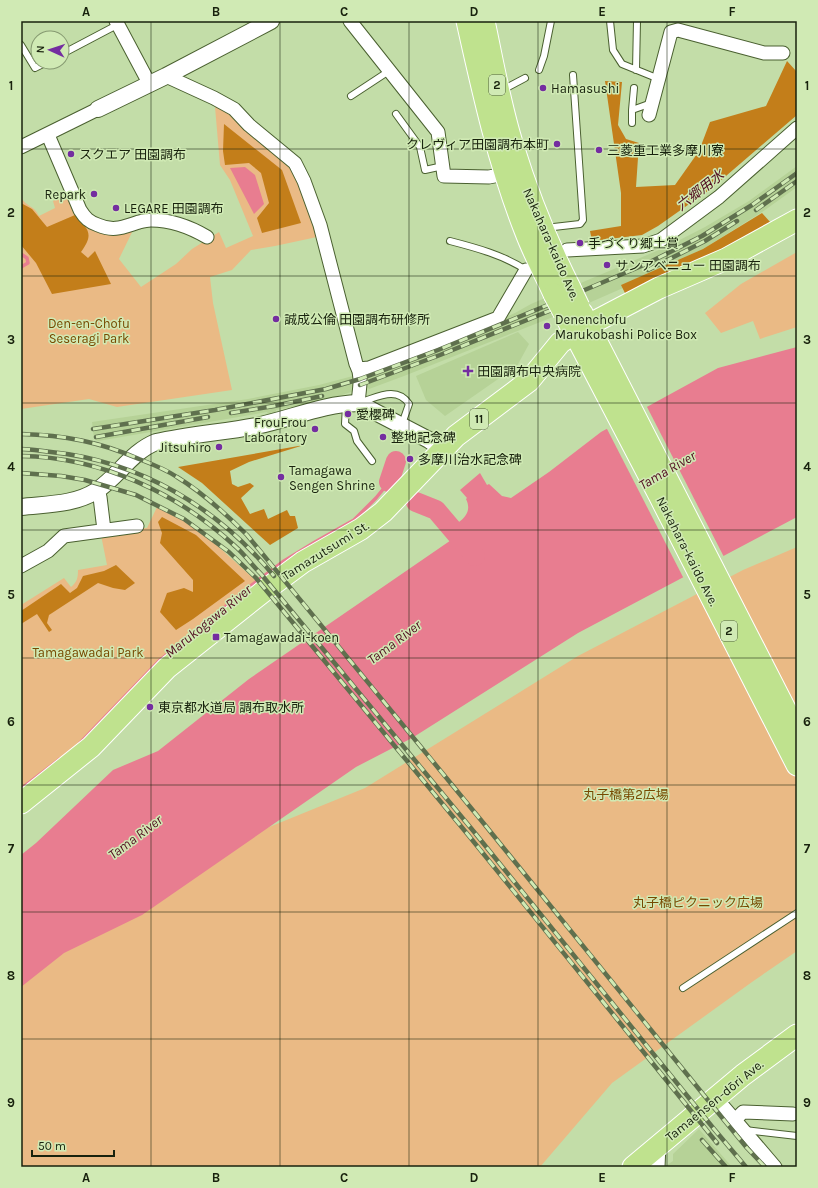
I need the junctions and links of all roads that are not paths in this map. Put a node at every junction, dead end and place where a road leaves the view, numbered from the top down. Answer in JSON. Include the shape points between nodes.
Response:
{"nodes":[{"id":1,"x":270,"y":21,"type":"edge"},
{"id":2,"x":350,"y":21,"type":"edge"},
{"id":3,"x":467,"y":21,"type":"edge"},
{"id":4,"x":484,"y":21,"type":"edge"},
{"id":5,"x":551,"y":21,"type":"edge"},
{"id":6,"x":610,"y":21,"type":"edge"},
{"id":7,"x":637,"y":21,"type":"edge"},
{"id":8,"x":116,"y":23,"type":"edge"},
{"id":9,"x":680,"y":25,"type":"edge"},
{"id":10,"x":21,"y":45,"type":"edge"},
{"id":11,"x":70,"y":49,"type":"edge"},
{"id":12,"x":783,"y":53,"type":"dead end"},
{"id":13,"x":30,"y":61,"type":"edge"},
{"id":14,"x":539,"y":70,"type":"dead end"},
{"id":15,"x":636,"y":70,"type":"junction"},
{"id":16,"x":389,"y":71,"type":"junction"},
{"id":17,"x":573,"y":75,"type":"dead end"},
{"id":18,"x":166,"y":76,"type":"junction"},
{"id":19,"x":524,"y":78,"type":"dead end"},
{"id":20,"x":659,"y":79,"type":"junction"},
{"id":21,"x":149,"y":83,"type":"junction"},
{"id":22,"x":634,"y":88,"type":"dead end"},
{"id":23,"x":351,"y":96,"type":"dead end"},
{"id":24,"x":500,"y":96,"type":"junction"},
{"id":25,"x":98,"y":109,"type":"joint"},
{"id":26,"x":632,"y":110,"type":"junction"},
{"id":27,"x":651,"y":111,"type":"joint"},
{"id":28,"x":396,"y":114,"type":"dead end"},
{"id":29,"x":632,"y":123,"type":"dead end"},
{"id":30,"x":797,"y":128,"type":"edge"},
{"id":31,"x":48,"y":135,"type":"junction"},
{"id":32,"x":21,"y":147,"type":"edge"},
{"id":33,"x":443,"y":166,"type":"junction"},
{"id":34,"x":505,"y":174,"type":"junction"},
{"id":35,"x":797,"y":220,"type":"edge"},
{"id":36,"x":542,"y":228,"type":"junction"},
{"id":37,"x":207,"y":236,"type":"dead end"},
{"id":38,"x":450,"y":241,"type":"dead end"},
{"id":39,"x":567,"y":250,"type":"dead end"},
{"id":40,"x":526,"y":270,"type":"joint"},
{"id":41,"x":562,"y":291,"type":"junction"},
{"id":42,"x":581,"y":328,"type":"junction"},
{"id":43,"x":359,"y":370,"type":"junction"},
{"id":44,"x":352,"y":404,"type":"junction"},
{"id":45,"x":402,"y":426,"type":"junction"},
{"id":46,"x":443,"y":450,"type":"junction"},
{"id":47,"x":372,"y":460,"type":"dead end"},
{"id":48,"x":95,"y":492,"type":"junction"},
{"id":49,"x":21,"y":507,"type":"edge"},
{"id":50,"x":137,"y":526,"type":"dead end"},
{"id":51,"x":104,"y":530,"type":"junction"},
{"id":52,"x":21,"y":566,"type":"edge"},
{"id":53,"x":797,"y":732,"type":"edge"},
{"id":54,"x":797,"y":765,"type":"edge"},
{"id":55,"x":21,"y":803,"type":"edge"},
{"id":56,"x":797,"y":913,"type":"edge"},
{"id":57,"x":683,"y":988,"type":"dead end"},
{"id":58,"x":797,"y":1035,"type":"edge"},
{"id":59,"x":716,"y":1098,"type":"junction"},
{"id":60,"x":793,"y":1114,"type":"dead end"},
{"id":61,"x":739,"y":1125,"type":"junction"},
{"id":62,"x":797,"y":1136,"type":"edge"},
{"id":63,"x":659,"y":1144,"type":"junction"},
{"id":64,"x":633,"y":1167,"type":"edge"},
{"id":65,"x":658,"y":1167,"type":"edge"},
{"id":66,"x":775,"y":1167,"type":"edge"}],
"edges":[{"from":1,"to":18,"type":"street"},
{"from":2,"to":16,"type":"street"},
{"from":3,"to":34,"type":"main road","name":"Nakahara-kaido Ave.","number":"2"},
{"from":4,"to":24,"type":"main road","name":"Nakahara-kaido Ave.","number":"2"},
{"from":5,"to":14,"type":"lane"},
{"from":6,"to":15,"type":"lane","via":[[613,50],[622,64]]},
{"from":7,"to":15,"type":"lane"},
{"from":8,"to":11,"type":"lane"},
{"from":8,"to":21,"type":"street"},
{"from":9,"to":12,"type":"street","via":[[764,53]]},
{"from":9,"to":20,"type":"street","via":[[671,32]]},
{"from":10,"to":13,"type":"lane"},
{"from":15,"to":20,"type":"lane"},
{"from":16,"to":23,"type":"lane"},
{"from":16,"to":33,"type":"street","via":[[438,132]]},
{"from":17,"to":36,"type":"lane","via":[[583,220],[580,224]]},
{"from":18,"to":21,"type":"street"},
{"from":18,"to":43,"type":"street","via":[[234,109],[249,125],[295,163],[320,225]]},
{"from":19,"to":24,"type":"lane","via":[[508,87]]},
{"from":20,"to":27,"type":"street"},
{"from":21,"to":25,"type":"street"},
{"from":22,"to":26,"type":"lane"},
{"from":24,"to":36,"type":"main road","name":"Nakahara-kaido Ave.","number":"2","via":[[519,167]]},
{"from":25,"to":31,"type":"street"},
{"from":26,"to":27,"type":"lane","via":[[646,105]]},
{"from":26,"to":29,"type":"lane"},
{"from":28,"to":33,"type":"lane","via":[[420,147],[425,170]]},
{"from":30,"to":39,"type":"street","via":[[719,197],[661,240],[643,246]]},
{"from":31,"to":32,"type":"street"},
{"from":31,"to":37,"type":"street","via":[[80,210],[93,224],[115,229],[150,220],[181,224]]},
{"from":33,"to":34,"type":"street","via":[[444,176],[489,177]]},
{"from":34,"to":41,"type":"main road","name":"Nakahara-kaido Ave.","number":"2","via":[[526,233]]},
{"from":35,"to":42,"type":"main road","number":"11","via":[[726,259],[659,288]]},
{"from":36,"to":41,"type":"main road","name":"Nakahara-kaido Ave.","number":"2"},
{"from":38,"to":40,"type":"lane","via":[[492,253]]},
{"from":40,"to":43,"type":"street","via":[[498,318],[376,366]]},
{"from":41,"to":42,"type":"main road","name":"Nakahara-kaido Ave.","number":"2","bridge":true},
{"from":42,"to":46,"type":"main road","name":"Tamazutsumi St.","number":"11","via":[[560,343],[529,381],[461,432]]},
{"from":42,"to":53,"type":"main road","name":"Nakahara-kaido Ave.","number":"2"},
{"from":42,"to":54,"type":"main road","name":"Nakahara-kaido Ave.","number":"2"},
{"from":43,"to":44,"type":"street","via":[[360,385]]},
{"from":44,"to":45,"type":"street"},
{"from":44,"to":45,"type":"lane","via":[[390,393],[406,399],[409,404]]},
{"from":44,"to":47,"type":"lane","via":[[345,424],[354,431],[357,441]]},
{"from":44,"to":48,"type":"street","via":[[302,413],[256,426],[156,442],[142,449]]},
{"from":45,"to":46,"type":"street"},
{"from":46,"to":55,"type":"main road","name":"Tamazutsumi St.","number":"11","via":[[372,521],[303,562],[167,668],[91,747]]},
{"from":48,"to":49,"type":"street","via":[[70,502]]},
{"from":48,"to":51,"type":"street","via":[[100,497]]},
{"from":50,"to":51,"type":"street"},
{"from":51,"to":52,"type":"street","via":[[64,536],[48,551]]},
{"from":56,"to":57,"type":"lane"},
{"from":58,"to":59,"type":"main road","name":"Tamaensen-dōri Ave."},
{"from":59,"to":61,"type":"street"},
{"from":59,"to":63,"type":"main road","name":"Tamaensen-dōri Ave."},
{"from":60,"to":61,"type":"street","via":[[743,1112]]},
{"from":61,"to":62,"type":"lane"},
{"from":61,"to":66,"type":"street"},
{"from":63,"to":64,"type":"main road","name":"Tamaensen-dōri Ave."},
{"from":63,"to":65,"type":"street"}]}
